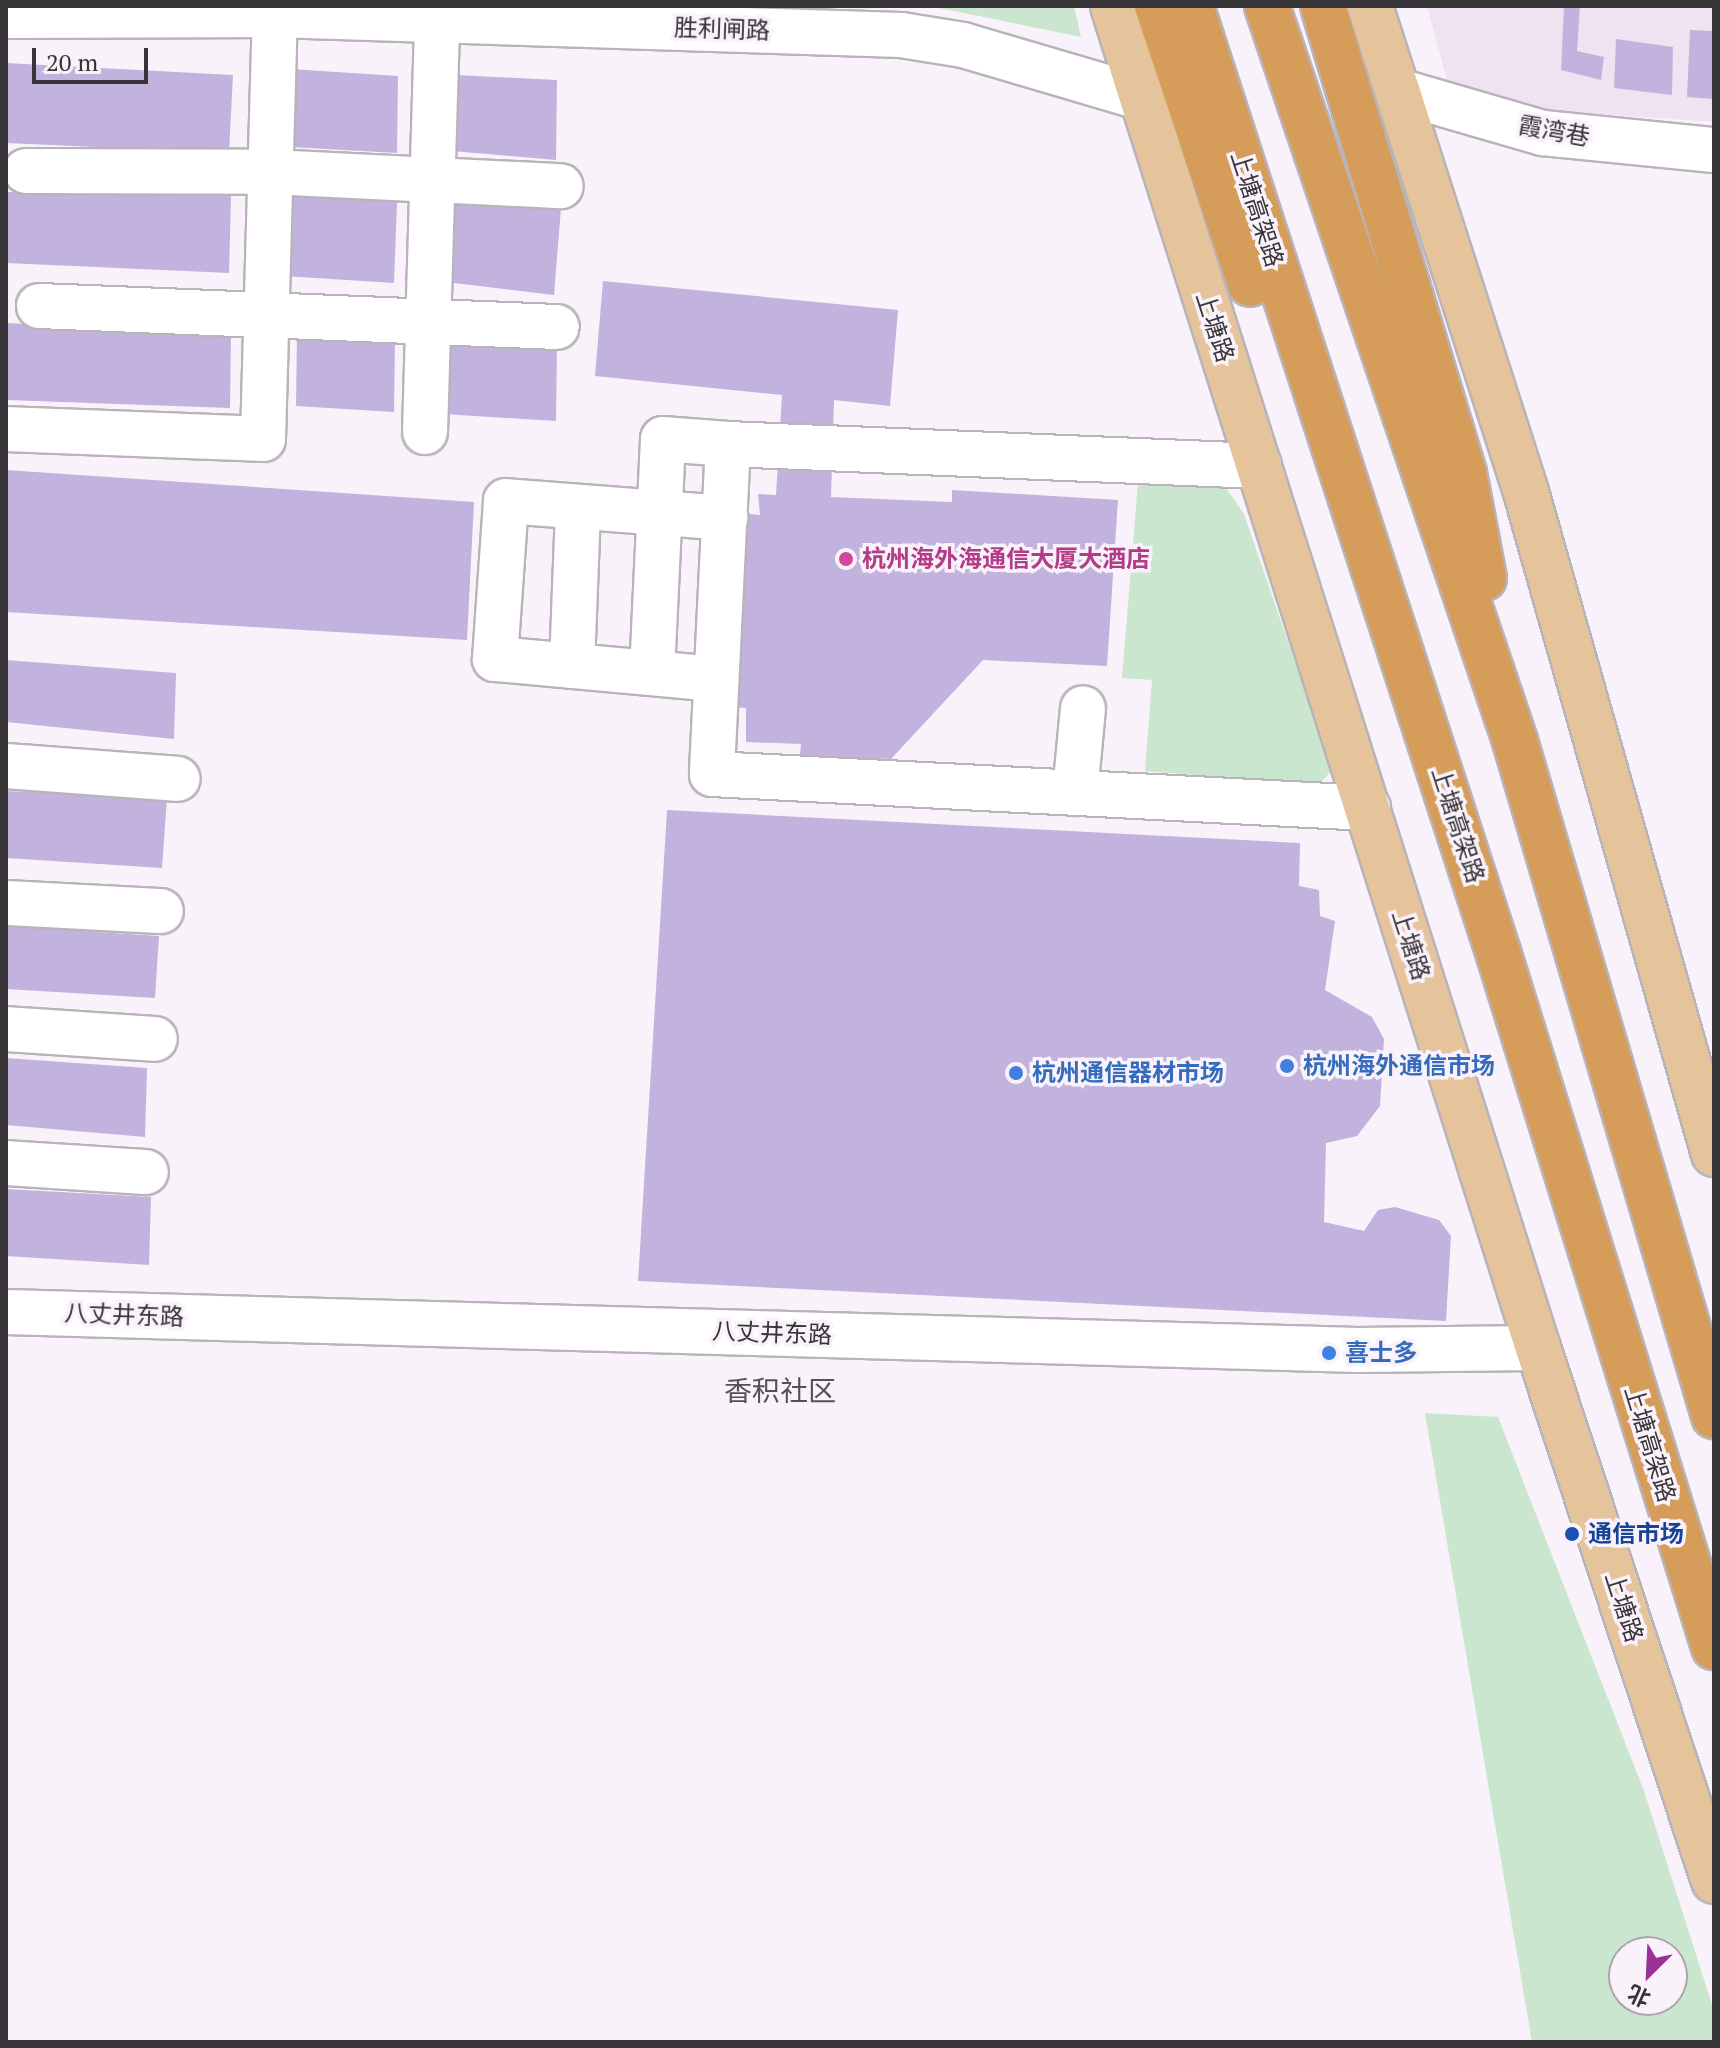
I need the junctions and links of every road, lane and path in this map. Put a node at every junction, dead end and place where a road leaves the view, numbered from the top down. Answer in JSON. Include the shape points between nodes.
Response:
{"nodes":[{"id":1,"x":1113,"y":6,"type":"edge"},
{"id":2,"x":1157,"y":6,"type":"edge"},
{"id":3,"x":1191,"y":6,"type":"edge"},
{"id":4,"x":1267,"y":6,"type":"edge"},
{"id":5,"x":1323,"y":6,"type":"edge"},
{"id":6,"x":1370,"y":6,"type":"edge"},
{"id":7,"x":275,"y":15,"type":"junction"},
{"id":8,"x":6,"y":16,"type":"edge"},
{"id":9,"x":437,"y":21,"type":"junction"},
{"id":10,"x":1398,"y":91,"type":"junction"},
{"id":11,"x":1143,"y":98,"type":"junction"},
{"id":12,"x":1714,"y":150,"type":"edge"},
{"id":13,"x":26,"y":171,"type":"dead end"},
{"id":14,"x":271,"y":172,"type":"junction"},
{"id":15,"x":431,"y":180,"type":"junction"},
{"id":16,"x":561,"y":186,"type":"dead end"},
{"id":17,"x":39,"y":306,"type":"dead end"},
{"id":18,"x":267,"y":313,"type":"junction"},
{"id":19,"x":427,"y":321,"type":"junction"},
{"id":20,"x":557,"y":327,"type":"dead end"},
{"id":21,"x":6,"y":429,"type":"edge"},
{"id":22,"x":425,"y":432,"type":"dead end"},
{"id":23,"x":728,"y":444,"type":"junction"},
{"id":24,"x":1259,"y":466,"type":"junction"},
{"id":25,"x":578,"y":507,"type":"junction"},
{"id":26,"x":658,"y":512,"type":"junction"},
{"id":27,"x":725,"y":518,"type":"junction"},
{"id":28,"x":572,"y":666,"type":"junction"},
{"id":29,"x":652,"y":673,"type":"junction"},
{"id":30,"x":716,"y":679,"type":"junction"},
{"id":31,"x":1083,"y":708,"type":"dead end"},
{"id":32,"x":1422,"y":713,"type":"junction"},
{"id":33,"x":1515,"y":741,"type":"junction"},
{"id":34,"x":6,"y":766,"type":"edge"},
{"id":35,"x":178,"y":779,"type":"dead end"},
{"id":36,"x":1075,"y":793,"type":"junction"},
{"id":37,"x":1368,"y":808,"type":"junction"},
{"id":38,"x":6,"y":903,"type":"edge"},
{"id":39,"x":161,"y":911,"type":"dead end"},
{"id":40,"x":6,"y":1029,"type":"edge"},
{"id":41,"x":155,"y":1039,"type":"dead end"},
{"id":42,"x":1714,"y":1154,"type":"edge"},
{"id":43,"x":6,"y":1163,"type":"edge"},
{"id":44,"x":146,"y":1172,"type":"dead end"},
{"id":45,"x":6,"y":1312,"type":"edge"},
{"id":46,"x":1538,"y":1348,"type":"junction"},
{"id":47,"x":1714,"y":1416,"type":"edge"},
{"id":48,"x":1714,"y":1647,"type":"edge"},
{"id":49,"x":1714,"y":1881,"type":"edge"}],
"edges":[{"from":1,"to":11,"type":"main road","name":"上塘路"},
{"from":2,"to":32,"type":"highway","via":[[1307,453]]},
{"from":3,"to":32,"type":"highway","name":"上塘高架路"},
{"from":4,"to":33,"type":"highway"},
{"from":5,"to":33,"type":"highway","via":[[1464,473]]},
{"from":6,"to":10,"type":"main road"},
{"from":7,"to":8,"type":"street","name":"胜利闸路"},
{"from":7,"to":9,"type":"street","name":"胜利闸路"},
{"from":7,"to":14,"type":"street"},
{"from":9,"to":11,"type":"street","name":"胜利闸路","via":[[901,35],[963,45]]},
{"from":9,"to":15,"type":"street"},
{"from":10,"to":12,"type":"street","name":"霞湾巷","via":[[1543,133]]},
{"from":10,"to":42,"type":"main road","via":[[1526,492]]},
{"from":11,"to":24,"type":"main road","name":"上塘路"},
{"from":13,"to":14,"type":"street"},
{"from":14,"to":15,"type":"street"},
{"from":14,"to":18,"type":"street"},
{"from":15,"to":16,"type":"street"},
{"from":15,"to":19,"type":"street"},
{"from":17,"to":18,"type":"street"},
{"from":18,"to":19,"type":"street"},
{"from":18,"to":21,"type":"street","via":[[263,439]]},
{"from":19,"to":20,"type":"street"},
{"from":19,"to":22,"type":"street"},
{"from":23,"to":24,"type":"street"},
{"from":23,"to":26,"type":"street","via":[[663,439]]},
{"from":23,"to":27,"type":"street"},
{"from":24,"to":37,"type":"main road","name":"上塘路"},
{"from":25,"to":26,"type":"street"},
{"from":25,"to":28,"type":"street"},
{"from":25,"to":28,"type":"street","via":[[506,501],[495,659]]},
{"from":26,"to":27,"type":"street"},
{"from":26,"to":29,"type":"street"},
{"from":27,"to":30,"type":"street"},
{"from":28,"to":29,"type":"street"},
{"from":29,"to":30,"type":"street"},
{"from":30,"to":36,"type":"street","via":[[712,774]]},
{"from":31,"to":36,"type":"street"},
{"from":32,"to":48,"type":"highway","name":"上塘高架路"},
{"from":33,"to":47,"type":"highway"},
{"from":34,"to":35,"type":"street"},
{"from":36,"to":37,"type":"street"},
{"from":37,"to":46,"type":"main road","name":"上塘路"},
{"from":38,"to":39,"type":"street"},
{"from":40,"to":41,"type":"street"},
{"from":43,"to":44,"type":"street"},
{"from":45,"to":46,"type":"street","name":"八丈井东路","via":[[1357,1350]]},
{"from":46,"to":49,"type":"main road","name":"上塘路"}]}
